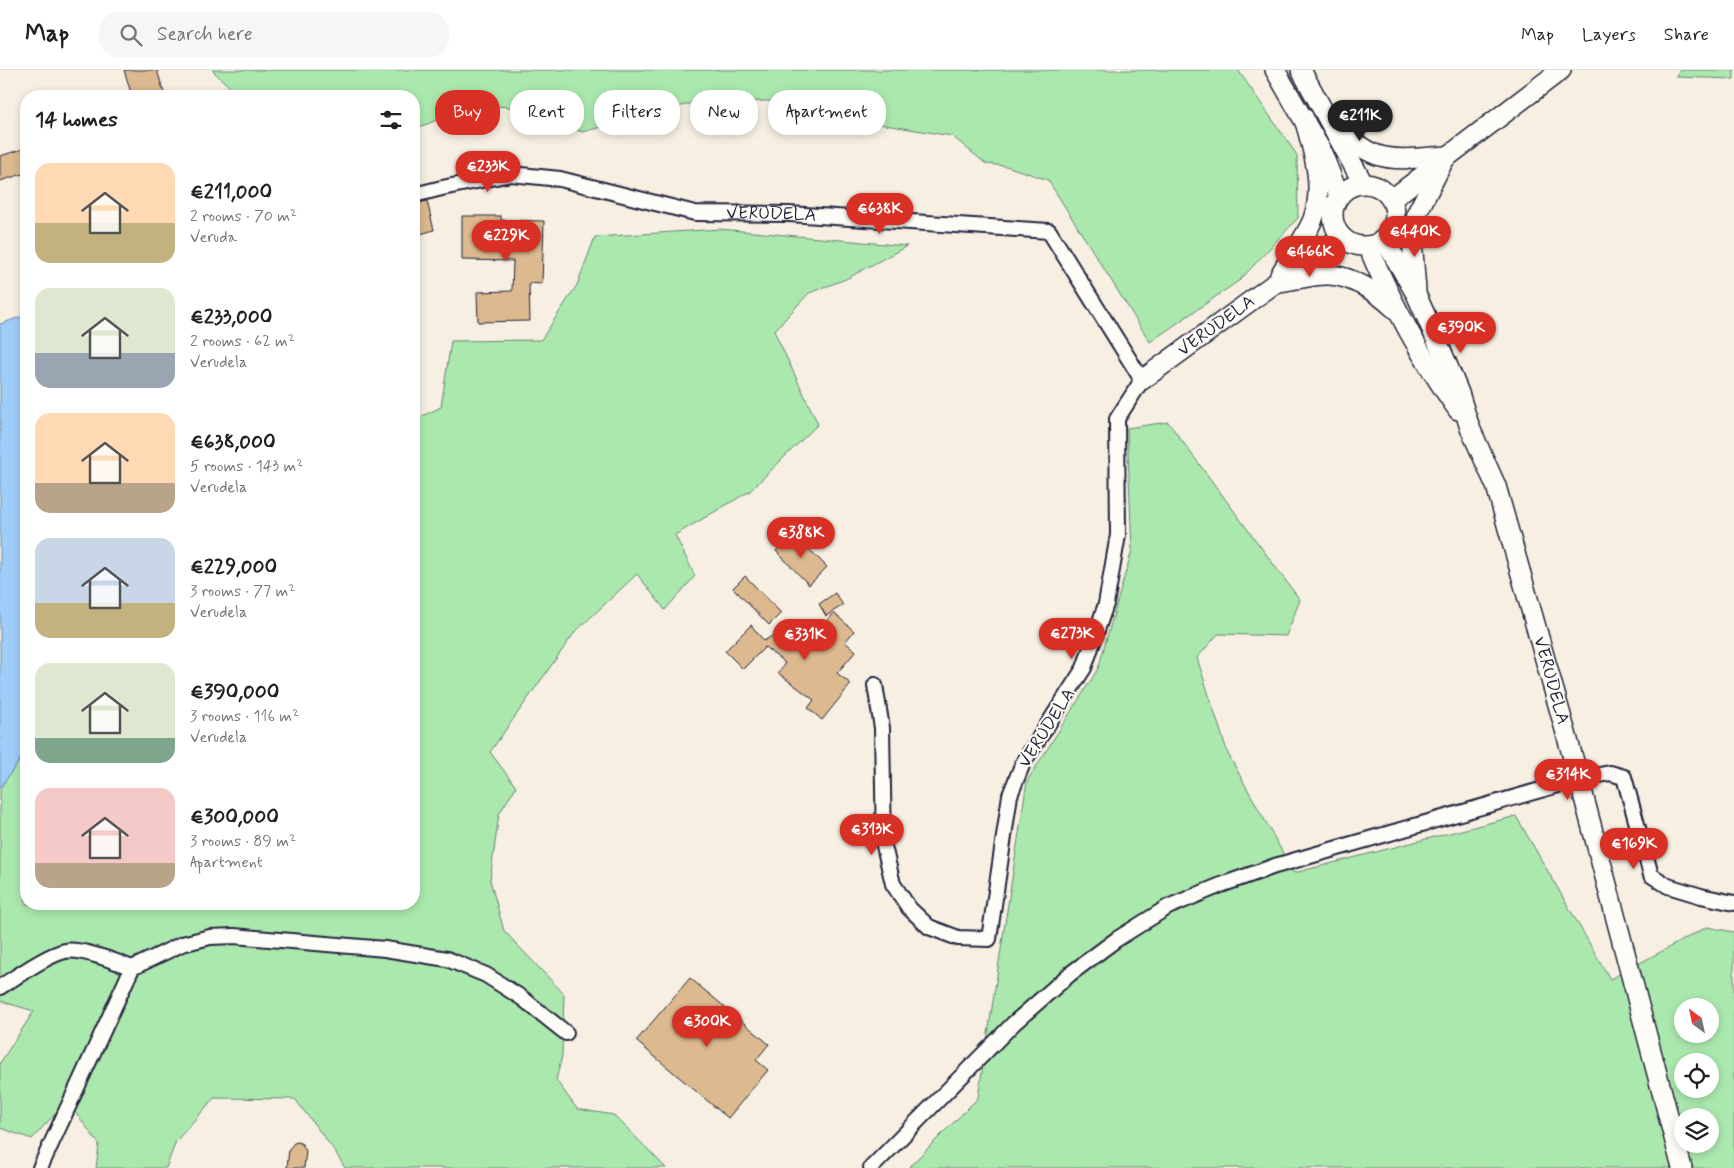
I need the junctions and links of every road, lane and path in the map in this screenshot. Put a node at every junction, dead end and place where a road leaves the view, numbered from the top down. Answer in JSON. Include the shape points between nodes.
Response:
{"nodes":[{"id":1,"x":1275,"y":70,"type":"edge"},
{"id":2,"x":1300,"y":70,"type":"edge"},
{"id":3,"x":1562,"y":70,"type":"edge"},
{"id":4,"x":1328,"y":117,"type":"junction"},
{"id":5,"x":1304,"y":118,"type":"junction"},
{"id":6,"x":1447,"y":156,"type":"junction"},
{"id":7,"x":1363,"y":183,"type":"junction"},
{"id":8,"x":420,"y":194,"type":"edge"},
{"id":9,"x":1340,"y":196,"type":"junction"},
{"id":10,"x":1392,"y":199,"type":"junction"},
{"id":11,"x":1342,"y":238,"type":"junction"},
{"id":12,"x":1376,"y":243,"type":"junction"},
{"id":13,"x":1275,"y":283,"type":"junction"},
{"id":14,"x":1416,"y":294,"type":"junction"},
{"id":15,"x":1399,"y":312,"type":"junction"},
{"id":16,"x":1142,"y":380,"type":"junction"},
{"id":17,"x":1470,"y":428,"type":"junction"},
{"id":18,"x":875,"y":685,"type":"dead end"},
{"id":19,"x":1579,"y":779,"type":"junction"},
{"id":20,"x":1734,"y":903,"type":"edge"},
{"id":21,"x":132,"y":968,"type":"junction"},
{"id":22,"x":0,"y":987,"type":"edge"},
{"id":23,"x":566,"y":1033,"type":"dead end"},
{"id":24,"x":40,"y":1168,"type":"edge"},
{"id":25,"x":871,"y":1168,"type":"edge"},
{"id":26,"x":1682,"y":1168,"type":"edge"}],
"edges":[{"from":1,"to":5,"type":"main road"},
{"from":2,"to":4,"type":"main road"},
{"from":3,"to":6,"type":"main road"},
{"from":4,"to":6,"type":"main road","via":[[1356,143],[1379,156]]},
{"from":4,"to":7,"type":"main road"},
{"from":5,"to":9,"type":"main road"},
{"from":5,"to":13,"type":"main road","via":[[1318,181],[1316,208],[1312,221]]},
{"from":6,"to":10,"type":"main road"},
{"from":6,"to":14,"type":"main road","via":[[1417,213],[1412,240]]},
{"from":7,"to":9,"type":"main road","via":[[1346,189]]},
{"from":7,"to":10,"type":"main road","via":[[1379,187]]},
{"from":8,"to":16,"type":"street","name":"VERUDELA","via":[[511,174],[560,178],[695,213],[789,214],[1049,231]]},
{"from":9,"to":11,"type":"main road","via":[[1333,212],[1336,230]]},
{"from":10,"to":12,"type":"main road","via":[[1395,224],[1391,233]]},
{"from":11,"to":12,"type":"main road","via":[[1358,246]]},
{"from":11,"to":13,"type":"main road","name":"VERUDELA"},
{"from":12,"to":14,"type":"main road","name":"VERUDELA"},
{"from":12,"to":15,"type":"main road","name":"VERUDELA","via":[[1379,273]]},
{"from":13,"to":15,"type":"main road","via":[[1330,275],[1359,283]]},
{"from":13,"to":16,"type":"main road","name":"VERUDELA"},
{"from":14,"to":17,"type":"main road","name":"VERUDELA","via":[[1459,393]]},
{"from":15,"to":17,"type":"main road","name":"VERUDELA","via":[[1437,381]]},
{"from":16,"to":18,"type":"street","name":"VERUDELA","via":[[1117,419],[1118,535],[1106,604],[1084,668],[1023,764],[1010,795],[989,938],[958,938],[929,927],[909,908],[893,884],[884,846],[882,728]]},
{"from":17,"to":19,"type":"main road","name":"VERUDELA","via":[[1496,486]]},
{"from":19,"to":20,"type":"street","via":[[1610,772],[1624,777],[1651,875],[1668,886]]},
{"from":19,"to":25,"type":"street","via":[[1275,866],[1168,907],[1070,974],[1028,1011]]},
{"from":19,"to":26,"type":"main road","name":"VERUDELA"},
{"from":21,"to":22,"type":"street","via":[[99,956],[66,951]]},
{"from":21,"to":23,"type":"street","via":[[182,944],[210,937],[234,936],[385,949],[447,959],[486,975],[522,998]]},
{"from":21,"to":24,"type":"street"}]}
